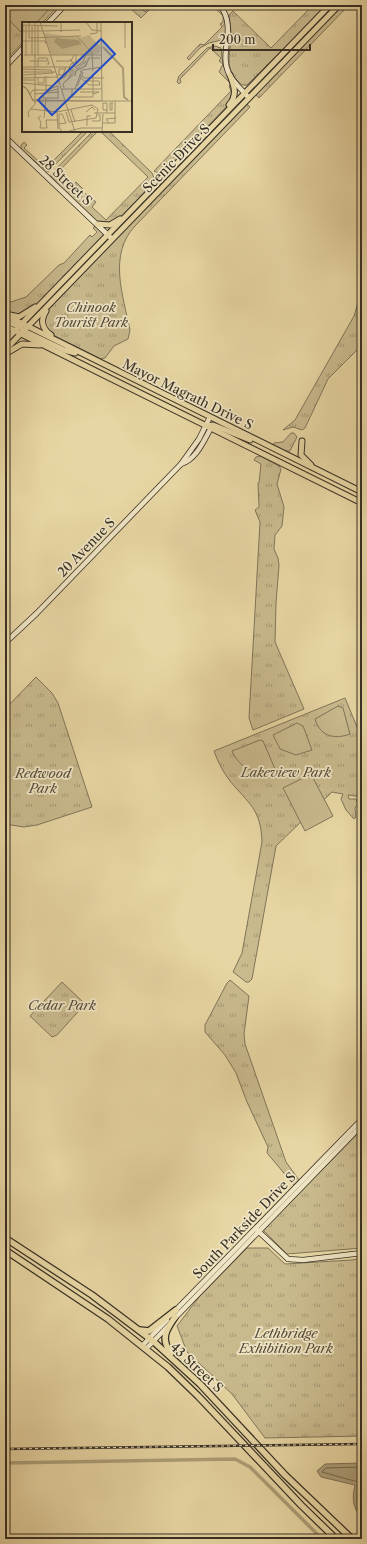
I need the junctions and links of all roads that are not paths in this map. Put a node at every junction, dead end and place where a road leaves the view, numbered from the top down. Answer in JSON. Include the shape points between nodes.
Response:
{"nodes":[{"id":1,"x":65,"y":5,"type":"edge"},
{"id":2,"x":220,"y":5,"type":"edge"},
{"id":3,"x":330,"y":5,"type":"edge"},
{"id":4,"x":339,"y":5,"type":"edge"},
{"id":5,"x":49,"y":22,"type":"edge"},
{"id":6,"x":22,"y":49,"type":"edge"},
{"id":7,"x":5,"y":67,"type":"edge"},
{"id":8,"x":230,"y":75,"type":"junction"},
{"id":9,"x":245,"y":93,"type":"junction"},
{"id":10,"x":249,"y":98,"type":"junction"},
{"id":11,"x":5,"y":137,"type":"edge"},
{"id":12,"x":200,"y":139,"type":"junction"},
{"id":13,"x":128,"y":214,"type":"junction"},
{"id":14,"x":96,"y":224,"type":"junction"},
{"id":15,"x":110,"y":237,"type":"junction"},
{"id":16,"x":61,"y":283,"type":"junction"},
{"id":17,"x":55,"y":299,"type":"junction"},
{"id":18,"x":5,"y":314,"type":"edge"},
{"id":19,"x":5,"y":321,"type":"edge"},
{"id":20,"x":20,"y":325,"type":"junction"},
{"id":21,"x":5,"y":326,"type":"edge"},
{"id":22,"x":24,"y":330,"type":"junction"},
{"id":23,"x":15,"y":331,"type":"junction"},
{"id":24,"x":5,"y":341,"type":"edge"},
{"id":25,"x":5,"y":350,"type":"edge"},
{"id":26,"x":78,"y":352,"type":"junction"},
{"id":27,"x":5,"y":354,"type":"edge"},
{"id":28,"x":85,"y":355,"type":"junction"},
{"id":29,"x":72,"y":359,"type":"junction"},
{"id":30,"x":211,"y":423,"type":"junction"},
{"id":31,"x":302,"y":441,"type":"dead end"},
{"id":32,"x":316,"y":470,"type":"junction"},
{"id":33,"x":362,"y":492,"type":"edge"},
{"id":34,"x":362,"y":503,"type":"edge"},
{"id":35,"x":5,"y":643,"type":"edge"},
{"id":36,"x":362,"y":1119,"type":"edge"},
{"id":37,"x":362,"y":1125,"type":"edge"},
{"id":38,"x":257,"y":1230,"type":"junction"},
{"id":39,"x":5,"y":1238,"type":"edge"},
{"id":40,"x":267,"y":1241,"type":"junction"},
{"id":41,"x":247,"y":1243,"type":"junction"},
{"id":42,"x":5,"y":1250,"type":"edge"},
{"id":43,"x":362,"y":1253,"type":"edge"},
{"id":44,"x":176,"y":1310,"type":"junction"},
{"id":45,"x":175,"y":1317,"type":"junction"},
{"id":46,"x":138,"y":1330,"type":"junction"},
{"id":47,"x":151,"y":1340,"type":"junction"},
{"id":48,"x":144,"y":1347,"type":"junction"},
{"id":49,"x":180,"y":1364,"type":"junction"},
{"id":50,"x":336,"y":1539,"type":"edge"},
{"id":51,"x":352,"y":1539,"type":"edge"}],
"edges":[{"from":1,"to":5,"type":"street"},
{"from":2,"to":8,"type":"street","via":[[228,27],[226,59]]},
{"from":3,"to":9,"type":"main road","name":"Scenic Drive S"},
{"from":4,"to":10,"type":"main road","name":"Scenic Drive S"},
{"from":6,"to":7,"type":"street"},
{"from":8,"to":9,"type":"street"},
{"from":8,"to":12,"type":"main road","via":[[235,91],[234,98]]},
{"from":9,"to":10,"type":"street"},
{"from":9,"to":12,"type":"main road","name":"Scenic Drive S"},
{"from":10,"to":15,"type":"main road","name":"Scenic Drive S"},
{"from":11,"to":14,"type":"street","name":"28 Street S"},
{"from":12,"to":13,"type":"main road","name":"Scenic Drive S"},
{"from":13,"to":14,"type":"main road","via":[[111,225]]},
{"from":13,"to":15,"type":"main road","name":"Scenic Drive S"},
{"from":14,"to":15,"type":"street","name":"28 Street S"},
{"from":15,"to":16,"type":"main road","name":"Scenic Drive S"},
{"from":15,"to":17,"type":"main road","name":"Scenic Drive S"},
{"from":16,"to":18,"type":"main road","via":[[21,316]]},
{"from":16,"to":20,"type":"main road","name":"Scenic Drive S"},
{"from":17,"to":22,"type":"main road","name":"Scenic Drive S"},
{"from":17,"to":26,"type":"main road","via":[[42,317],[45,329]]},
{"from":18,"to":20,"type":"main road"},
{"from":19,"to":20,"type":"main road"},
{"from":20,"to":22,"type":"main road"},
{"from":20,"to":23,"type":"main road","name":"Scenic Drive S"},
{"from":21,"to":23,"type":"main road"},
{"from":22,"to":23,"type":"main road"},
{"from":22,"to":25,"type":"main road","name":"Scenic Drive S"},
{"from":22,"to":26,"type":"main road","name":"Mayor Magrath Drive S"},
{"from":22,"to":28,"type":"main road","via":[[64,350]]},
{"from":22,"to":29,"type":"main road","name":"Mayor Magrath Drive S"},
{"from":23,"to":24,"type":"main road","name":"Scenic Drive S"},
{"from":26,"to":28,"type":"main road","name":"Mayor Magrath Drive S"},
{"from":27,"to":29,"type":"main road","via":[[16,346],[28,343]]},
{"from":28,"to":30,"type":"main road","name":"Mayor Magrath Drive S"},
{"from":29,"to":30,"type":"main road","name":"Mayor Magrath Drive S"},
{"from":30,"to":32,"type":"main road","name":"Mayor Magrath Drive S","via":[[267,445]]},
{"from":30,"to":34,"type":"main road","name":"Mayor Magrath Drive S"},
{"from":30,"to":35,"type":"street","name":"20 Avenue S","via":[[181,464],[37,614]]},
{"from":31,"to":32,"type":"main road","via":[[301,455]]},
{"from":32,"to":33,"type":"main road","name":"Mayor Magrath Drive S"},
{"from":36,"to":38,"type":"street","name":"South Parkside Drive S"},
{"from":37,"to":38,"type":"street","name":"South Parkside Drive S"},
{"from":38,"to":40,"type":"street"},
{"from":38,"to":41,"type":"street","name":"South Parkside Drive S"},
{"from":38,"to":44,"type":"street","name":"South Parkside Drive S"},
{"from":39,"to":46,"type":"highway","name":"43 Street S","via":[[79,1286]]},
{"from":40,"to":41,"type":"street","via":[[257,1238]]},
{"from":40,"to":43,"type":"street","via":[[282,1256],[292,1260]]},
{"from":41,"to":45,"type":"street","name":"South Parkside Drive S"},
{"from":42,"to":48,"type":"highway","name":"43 Street S","via":[[86,1304]]},
{"from":44,"to":46,"type":"highway","via":[[149,1331]]},
{"from":44,"to":47,"type":"street","name":"South Parkside Drive S"},
{"from":45,"to":47,"type":"street","name":"South Parkside Drive S"},
{"from":45,"to":49,"type":"highway","via":[[165,1333],[164,1341]]},
{"from":46,"to":47,"type":"highway","name":"43 Street S"},
{"from":47,"to":48,"type":"street","name":"South Parkside Drive S"},
{"from":47,"to":49,"type":"highway","name":"43 Street S"},
{"from":48,"to":50,"type":"highway","name":"43 Street S","via":[[198,1396]]},
{"from":49,"to":51,"type":"highway","name":"43 Street S","via":[[308,1498]]}]}
